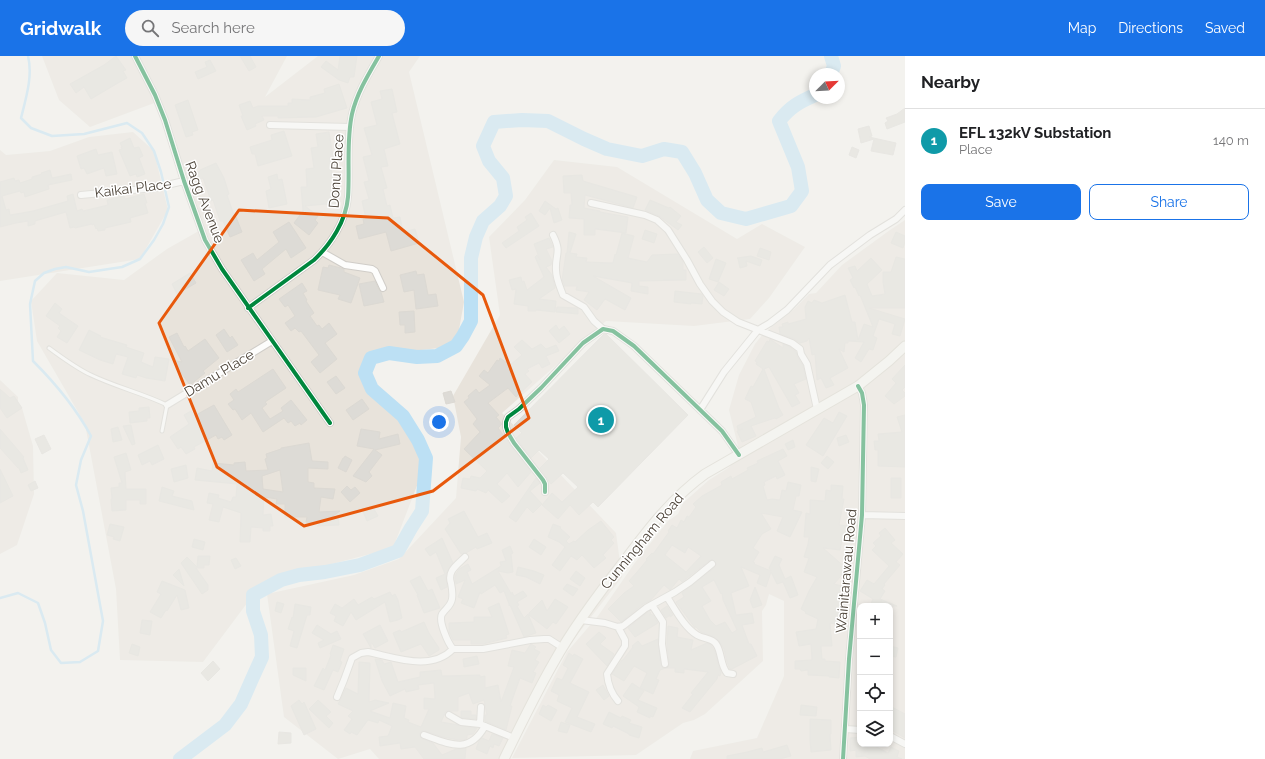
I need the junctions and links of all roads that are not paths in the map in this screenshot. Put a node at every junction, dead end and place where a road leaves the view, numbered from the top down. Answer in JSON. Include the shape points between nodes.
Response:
{"nodes":[{"id":1,"x":144,"y":56,"type":"edge"},
{"id":2,"x":379,"y":56,"type":"edge"},
{"id":3,"x":136,"y":58,"type":"edge"},
{"id":4,"x":270,"y":125,"type":"dead end"},
{"id":5,"x":350,"y":127,"type":"junction"},
{"id":6,"x":184,"y":181,"type":"junction"},
{"id":7,"x":81,"y":195,"type":"dead end"},
{"id":8,"x":591,"y":203,"type":"dead end"},
{"id":9,"x":905,"y":210,"type":"edge"},
{"id":10,"x":553,"y":235,"type":"dead end"},
{"id":11,"x":322,"y":252,"type":"junction"},
{"id":12,"x":383,"y":288,"type":"dead end"},
{"id":13,"x":248,"y":308,"type":"junction"},
{"id":14,"x":604,"y":329,"type":"junction"},
{"id":15,"x":758,"y":330,"type":"junction"},
{"id":16,"x":272,"y":341,"type":"junction"},
{"id":17,"x":905,"y":346,"type":"edge"},
{"id":18,"x":49,"y":348,"type":"dead end"},
{"id":19,"x":858,"y":386,"type":"junction"},
{"id":20,"x":167,"y":405,"type":"junction"},
{"id":21,"x":817,"y":409,"type":"junction"},
{"id":22,"x":700,"y":410,"type":"junction"},
{"id":23,"x":330,"y":423,"type":"dead end"},
{"id":24,"x":162,"y":431,"type":"dead end"},
{"id":25,"x":739,"y":455,"type":"junction"},
{"id":26,"x":545,"y":492,"type":"dead end"},
{"id":27,"x":862,"y":515,"type":"junction"},
{"id":28,"x":905,"y":516,"type":"edge"},
{"id":29,"x":465,"y":557,"type":"dead end"},
{"id":30,"x":712,"y":564,"type":"dead end"},
{"id":31,"x":666,"y":596,"type":"junction"},
{"id":32,"x":652,"y":605,"type":"junction"},
{"id":33,"x":581,"y":620,"type":"junction"},
{"id":34,"x":618,"y":627,"type":"junction"},
{"id":35,"x":562,"y":648,"type":"junction"},
{"id":36,"x":453,"y":649,"type":"junction"},
{"id":37,"x":665,"y":664,"type":"dead end"},
{"id":38,"x":733,"y":674,"type":"dead end"},
{"id":39,"x":337,"y":697,"type":"dead end"},
{"id":40,"x":618,"y":701,"type":"dead end"},
{"id":41,"x":482,"y":707,"type":"dead end"},
{"id":42,"x":449,"y":715,"type":"dead end"},
{"id":43,"x":483,"y":725,"type":"junction"},
{"id":44,"x":846,"y":728,"type":"junction"},
{"id":45,"x":857,"y":730,"type":"edge"},
{"id":46,"x":424,"y":735,"type":"dead end"},
{"id":47,"x":514,"y":738,"type":"junction"},
{"id":48,"x":893,"y":738,"type":"edge"},
{"id":49,"x":905,"y":744,"type":"edge"},
{"id":50,"x":504,"y":759,"type":"edge"},
{"id":51,"x":844,"y":759,"type":"edge"}],
"edges":[{"from":1,"to":3,"type":"street"},
{"from":2,"to":5,"type":"street","name":"Donu Place","via":[[361,88]]},
{"from":3,"to":6,"type":"street","name":"Ragg Avenue","via":[[165,120]]},
{"from":4,"to":5,"type":"street"},
{"from":5,"to":11,"type":"street","name":"Donu Place","via":[[347,154],[348,197],[345,212],[333,238]]},
{"from":6,"to":7,"type":"street","name":"Kaikai Place","via":[[154,188]]},
{"from":6,"to":13,"type":"street","name":"Ragg Avenue","via":[[205,240]]},
{"from":8,"to":15,"type":"street","via":[[657,220],[676,241],[712,301],[738,322]]},
{"from":9,"to":15,"type":"street","via":[[896,219],[830,264],[787,310]]},
{"from":10,"to":14,"type":"street","via":[[557,242],[556,268],[563,295],[584,307],[594,321]]},
{"from":11,"to":12,"type":"street","via":[[348,266],[372,269]]},
{"from":11,"to":13,"type":"street","name":"Donu Place"},
{"from":13,"to":16,"type":"street","name":"Ragg Avenue"},
{"from":14,"to":22,"type":"street","via":[[613,331],[634,346]]},
{"from":14,"to":26,"type":"street","via":[[583,343],[541,388],[508,417],[506,422],[508,433],[514,443],[543,480]]},
{"from":15,"to":21,"type":"street","via":[[792,343],[800,349],[807,364]]},
{"from":15,"to":22,"type":"street","via":[[724,372]]},
{"from":16,"to":20,"type":"street","name":"Damu Place"},
{"from":16,"to":23,"type":"street","name":"Ragg Avenue"},
{"from":17,"to":19,"type":"main road","name":"Cunningham Road"},
{"from":18,"to":20,"type":"lane","via":[[92,376]]},
{"from":19,"to":21,"type":"main road","name":"Cunningham Road"},
{"from":19,"to":27,"type":"street","name":"Wainitarawau Road","via":[[864,405]]},
{"from":20,"to":24,"type":"lane"},
{"from":21,"to":25,"type":"main road","name":"Cunningham Road"},
{"from":22,"to":25,"type":"street","via":[[722,431]]},
{"from":25,"to":33,"type":"main road","name":"Cunningham Road","via":[[688,486],[670,504],[641,538]]},
{"from":27,"to":28,"type":"street"},
{"from":27,"to":44,"type":"street","name":"Wainitarawau Road"},
{"from":29,"to":36,"type":"street","via":[[451,572],[451,602],[440,619],[447,641]]},
{"from":30,"to":31,"type":"street","via":[[690,582]]},
{"from":31,"to":32,"type":"street"},
{"from":31,"to":38,"type":"street","via":[[693,632],[718,645],[724,670]]},
{"from":32,"to":34,"type":"street","via":[[625,625]]},
{"from":32,"to":37,"type":"street","via":[[663,622],[662,644]]},
{"from":33,"to":34,"type":"street"},
{"from":33,"to":35,"type":"main road","name":"Cunningham Road"},
{"from":34,"to":40,"type":"street","via":[[625,640],[624,646],[607,674],[611,692]]},
{"from":35,"to":36,"type":"street","via":[[544,639],[483,649]]},
{"from":35,"to":47,"type":"main road","name":"Cunningham Road"},
{"from":36,"to":39,"type":"street","via":[[438,659],[413,662],[368,652],[361,653],[352,658]]},
{"from":41,"to":43,"type":"street"},
{"from":42,"to":43,"type":"street","via":[[461,722]]},
{"from":43,"to":46,"type":"street","via":[[476,738],[459,746]]},
{"from":43,"to":47,"type":"street"},
{"from":44,"to":45,"type":"street"},
{"from":44,"to":51,"type":"street","name":"Wainitarawau Road"},
{"from":47,"to":50,"type":"main road","name":"Cunningham Road"},
{"from":48,"to":49,"type":"street"}]}
